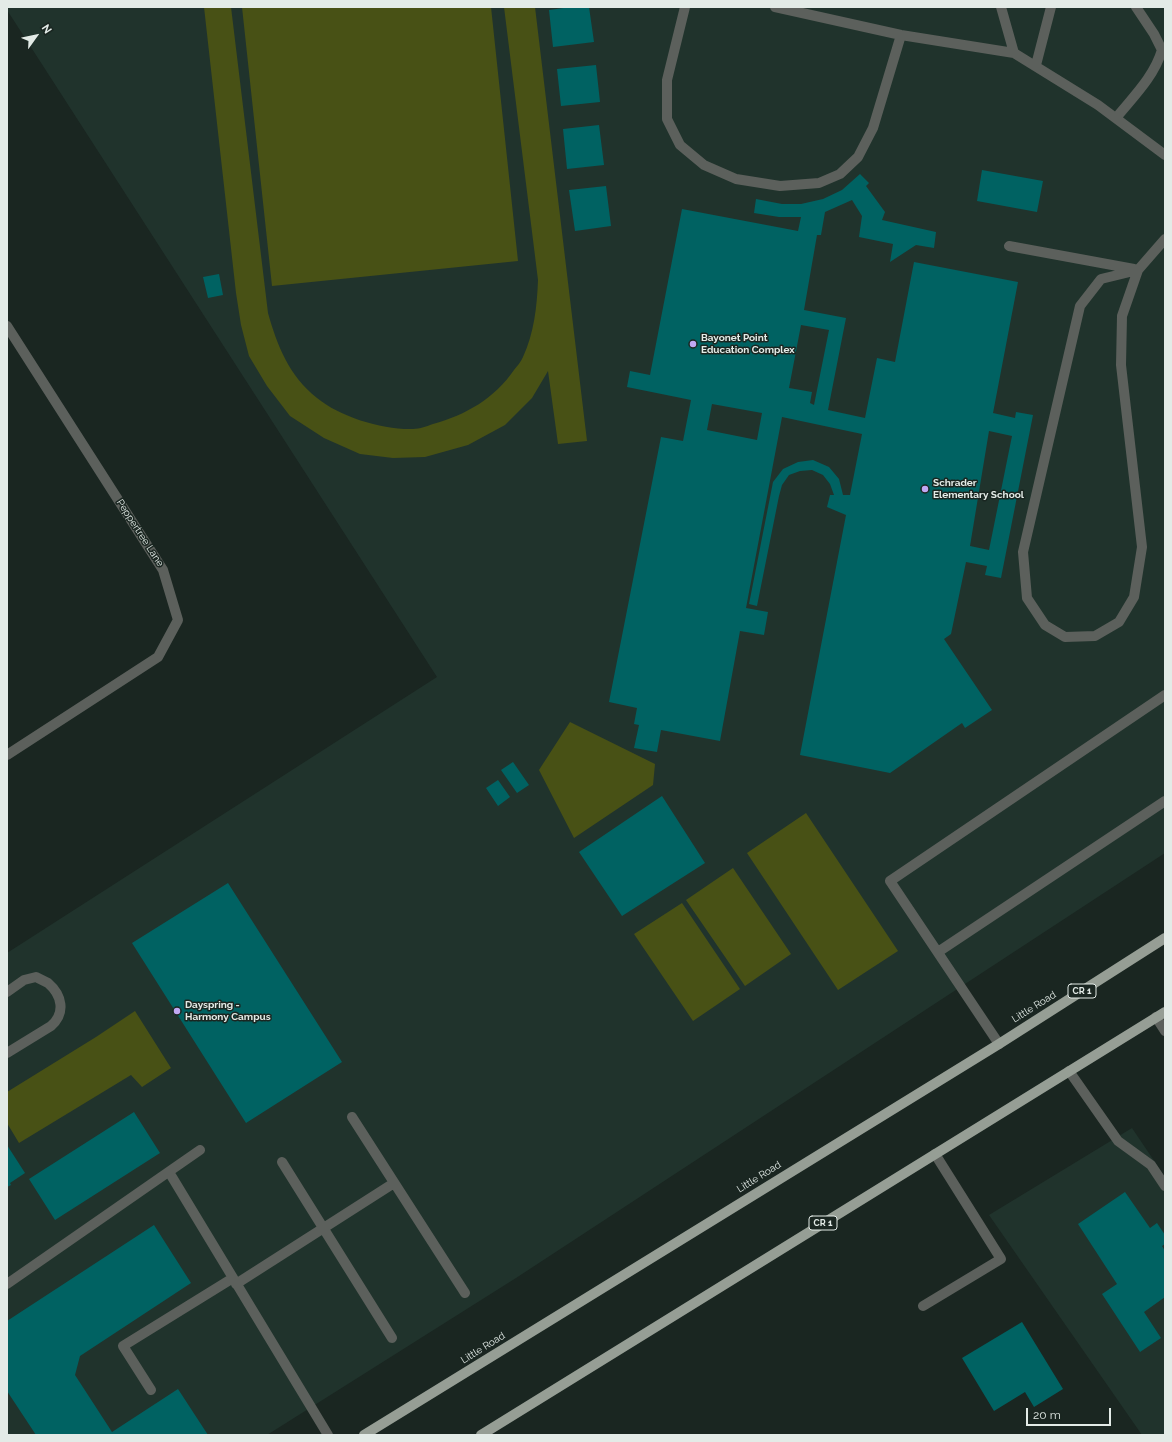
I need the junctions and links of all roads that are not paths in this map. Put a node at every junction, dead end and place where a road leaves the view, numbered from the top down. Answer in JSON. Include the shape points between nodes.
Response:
{"nodes":[{"id":1,"x":685,"y":7,"type":"edge"},
{"id":2,"x":776,"y":7,"type":"edge"},
{"id":3,"x":1000,"y":7,"type":"edge"},
{"id":4,"x":1051,"y":7,"type":"edge"},
{"id":5,"x":1136,"y":7,"type":"edge"},
{"id":6,"x":901,"y":35,"type":"junction"},
{"id":7,"x":1163,"y":49,"type":"edge"},
{"id":8,"x":1014,"y":52,"type":"junction"},
{"id":9,"x":1036,"y":65,"type":"junction"},
{"id":10,"x":1116,"y":118,"type":"junction"},
{"id":11,"x":1165,"y":155,"type":"edge"},
{"id":12,"x":1165,"y":239,"type":"edge"},
{"id":13,"x":1009,"y":246,"type":"dead end"},
{"id":14,"x":1138,"y":270,"type":"junction"},
{"id":15,"x":7,"y":326,"type":"edge"},
{"id":16,"x":1165,"y":695,"type":"edge"},
{"id":17,"x":7,"y":756,"type":"edge"},
{"id":18,"x":1165,"y":801,"type":"edge"},
{"id":19,"x":1165,"y":938,"type":"edge"},
{"id":20,"x":938,"y":952,"type":"junction"},
{"id":21,"x":7,"y":992,"type":"edge"},
{"id":22,"x":1165,"y":1012,"type":"edge"},
{"id":23,"x":1156,"y":1017,"type":"junction"},
{"id":24,"x":1165,"y":1031,"type":"edge"},
{"id":25,"x":999,"y":1044,"type":"junction"},
{"id":26,"x":7,"y":1054,"type":"edge"},
{"id":27,"x":1069,"y":1071,"type":"junction"},
{"id":28,"x":352,"y":1117,"type":"dead end"},
{"id":29,"x":200,"y":1150,"type":"dead end"},
{"id":30,"x":935,"y":1154,"type":"junction"},
{"id":31,"x":282,"y":1162,"type":"dead end"},
{"id":32,"x":169,"y":1172,"type":"junction"},
{"id":33,"x":394,"y":1183,"type":"junction"},
{"id":34,"x":1165,"y":1186,"type":"edge"},
{"id":35,"x":323,"y":1228,"type":"junction"},
{"id":36,"x":234,"y":1281,"type":"junction"},
{"id":37,"x":7,"y":1284,"type":"edge"},
{"id":38,"x":465,"y":1293,"type":"dead end"},
{"id":39,"x":923,"y":1306,"type":"dead end"},
{"id":40,"x":392,"y":1338,"type":"dead end"},
{"id":41,"x":151,"y":1390,"type":"dead end"},
{"id":42,"x":328,"y":1435,"type":"edge"},
{"id":43,"x":364,"y":1435,"type":"edge"},
{"id":44,"x":480,"y":1435,"type":"edge"}],
"edges":[{"from":1,"to":6,"type":"street","via":[[667,80],[667,119],[680,145],[704,165],[736,179],[780,186],[819,183],[840,174],[858,157],[873,128]]},
{"from":2,"to":6,"type":"street"},
{"from":3,"to":8,"type":"street"},
{"from":4,"to":9,"type":"street"},
{"from":5,"to":7,"type":"street"},
{"from":6,"to":8,"type":"street"},
{"from":7,"to":10,"type":"street","via":[[1147,80]]},
{"from":8,"to":9,"type":"street"},
{"from":9,"to":10,"type":"street"},
{"from":10,"to":11,"type":"street"},
{"from":12,"to":14,"type":"street"},
{"from":13,"to":14,"type":"street"},
{"from":14,"to":14,"type":"street","via":[[1101,279],[1080,306],[1023,552],[1027,598],[1045,625],[1065,637],[1095,636],[1118,622],[1134,597],[1142,546],[1121,365],[1122,316]]},
{"from":15,"to":17,"type":"street","name":"Peppertree Lane","via":[[163,570],[178,620],[158,657]]},
{"from":16,"to":20,"type":"street","via":[[890,881]]},
{"from":18,"to":20,"type":"street"},
{"from":19,"to":25,"type":"main road","name":"Little Road","number":"CR 1"},
{"from":20,"to":25,"type":"street"},
{"from":21,"to":26,"type":"street","via":[[24,980],[36,977],[48,983],[59,997],[62,1009],[58,1020],[51,1026]]},
{"from":22,"to":23,"type":"main road","number":"CR 1"},
{"from":23,"to":24,"type":"street"},
{"from":23,"to":27,"type":"main road","number":"CR 1"},
{"from":25,"to":43,"type":"main road","name":"Little Road","number":"CR 1"},
{"from":27,"to":30,"type":"main road","number":"CR 1"},
{"from":27,"to":34,"type":"street","via":[[1118,1141],[1151,1165]]},
{"from":28,"to":33,"type":"street"},
{"from":29,"to":32,"type":"street"},
{"from":30,"to":39,"type":"street","via":[[1002,1259]]},
{"from":30,"to":44,"type":"main road","number":"CR 1"},
{"from":31,"to":35,"type":"street"},
{"from":32,"to":36,"type":"street"},
{"from":32,"to":37,"type":"street"},
{"from":33,"to":35,"type":"street"},
{"from":33,"to":38,"type":"street"},
{"from":35,"to":36,"type":"street"},
{"from":35,"to":40,"type":"street"},
{"from":36,"to":41,"type":"street","via":[[122,1346]]},
{"from":36,"to":42,"type":"street"}]}
